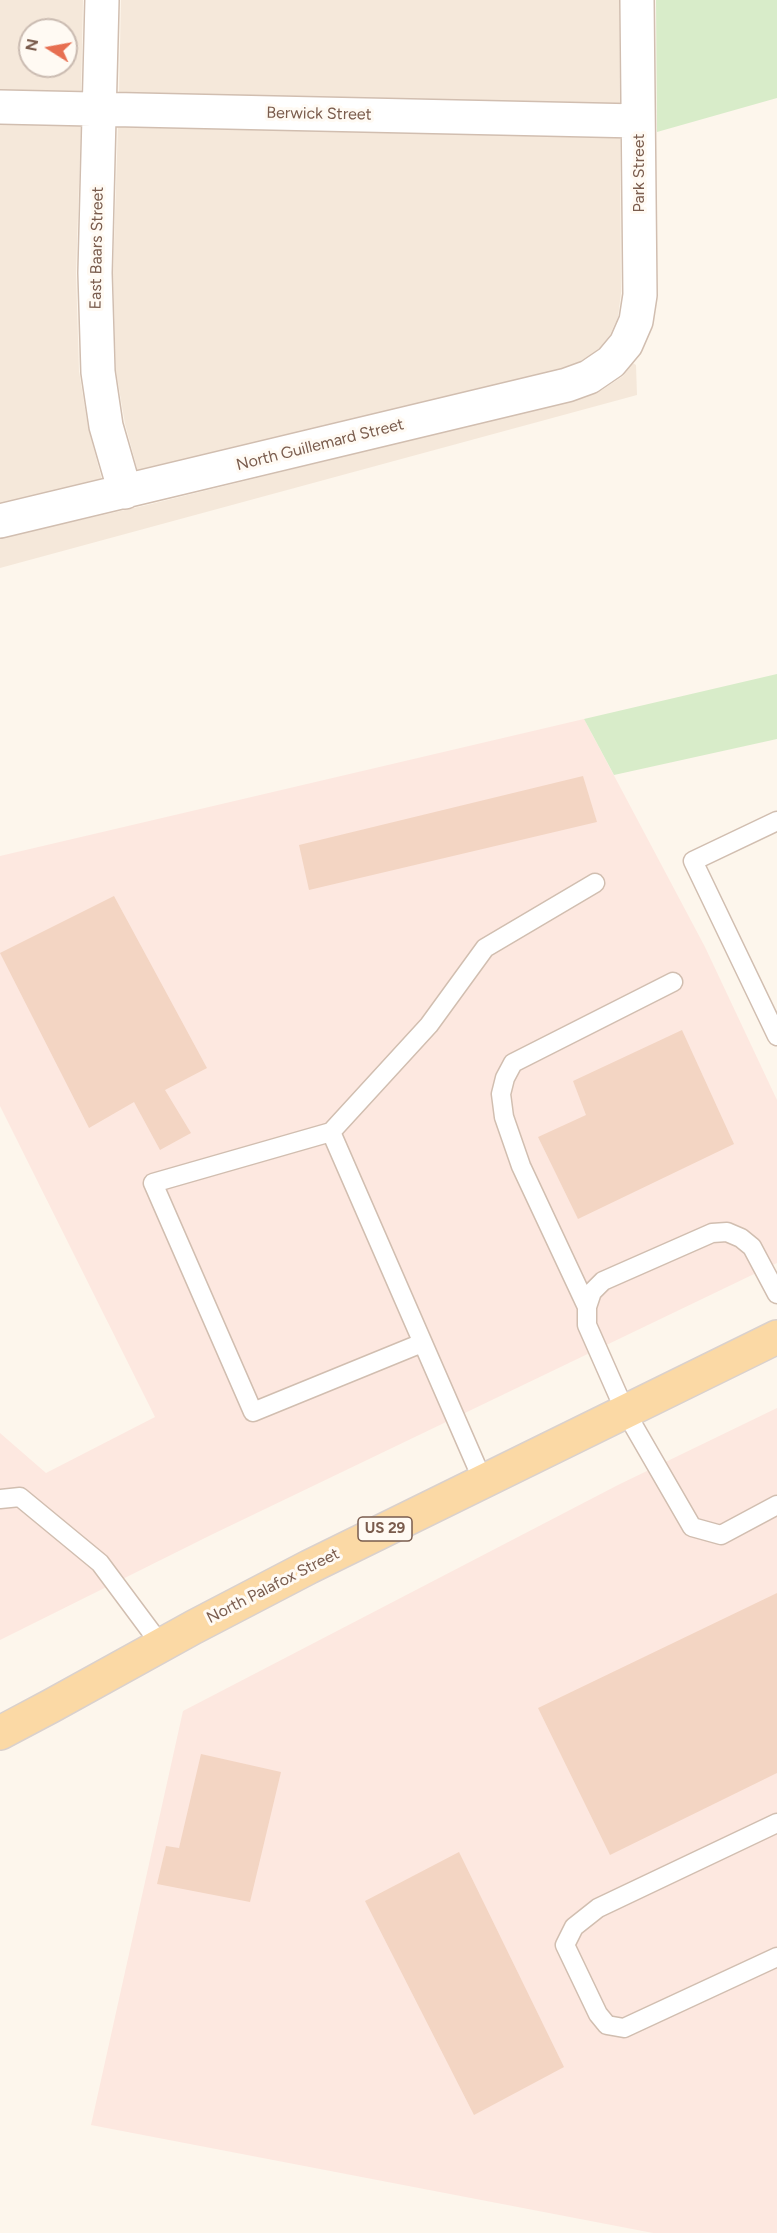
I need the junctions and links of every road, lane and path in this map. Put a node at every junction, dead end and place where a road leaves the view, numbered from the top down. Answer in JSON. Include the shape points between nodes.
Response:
{"nodes":[{"id":1,"x":102,"y":0,"type":"edge"},
{"id":2,"x":637,"y":0,"type":"edge"},
{"id":3,"x":0,"y":107,"type":"edge"},
{"id":4,"x":100,"y":110,"type":"junction"},
{"id":5,"x":638,"y":121,"type":"junction"},
{"id":6,"x":626,"y":344,"type":"joint"},
{"id":7,"x":125,"y":492,"type":"junction"},
{"id":8,"x":0,"y":521,"type":"edge"},
{"id":9,"x":777,"y":821,"type":"edge"},
{"id":10,"x":595,"y":883,"type":"dead end"},
{"id":11,"x":673,"y":982,"type":"dead end"},
{"id":12,"x":777,"y":1036,"type":"edge"},
{"id":13,"x":331,"y":1132,"type":"junction"},
{"id":14,"x":777,"y":1294,"type":"edge"},
{"id":15,"x":587,"y":1307,"type":"junction"},
{"id":16,"x":777,"y":1337,"type":"edge"},
{"id":17,"x":422,"y":1343,"type":"junction"},
{"id":18,"x":626,"y":1411,"type":"junction"},
{"id":19,"x":483,"y":1481,"type":"junction"},
{"id":20,"x":0,"y":1499,"type":"edge"},
{"id":21,"x":777,"y":1505,"type":"edge"},
{"id":22,"x":161,"y":1645,"type":"junction"},
{"id":23,"x":0,"y":1733,"type":"edge"},
{"id":24,"x":777,"y":1824,"type":"edge"},
{"id":25,"x":777,"y":1957,"type":"edge"}],
"edges":[{"from":1,"to":4,"type":"street","name":"East Baars Street"},
{"from":2,"to":5,"type":"street","name":"Park Street"},
{"from":3,"to":4,"type":"street","name":"Berwick Street"},
{"from":4,"to":5,"type":"street","name":"Berwick Street"},
{"from":4,"to":7,"type":"street","name":"East Baars Street","via":[[95,273],[98,372],[106,426]]},
{"from":5,"to":6,"type":"street","name":"Park Street","via":[[640,295],[636,321]]},
{"from":6,"to":7,"type":"street","name":"North Guillemard Street","via":[[611,362],[589,377],[567,385]]},
{"from":7,"to":8,"type":"street","name":"North Guillemard Street"},
{"from":9,"to":12,"type":"lane","via":[[693,861]]},
{"from":10,"to":13,"type":"lane","via":[[485,948],[429,1025]]},
{"from":11,"to":15,"type":"lane","via":[[513,1063],[505,1078],[501,1094],[504,1117],[521,1166]]},
{"from":13,"to":17,"type":"lane"},
{"from":13,"to":17,"type":"lane","via":[[153,1183],[253,1412]]},
{"from":14,"to":15,"type":"lane","via":[[752,1247],[727,1233],[712,1233],[603,1281],[592,1292]]},
{"from":15,"to":18,"type":"lane","via":[[587,1325]]},
{"from":16,"to":18,"type":"main road","name":"North Palafox Street","number":"US 29"},
{"from":17,"to":19,"type":"lane"},
{"from":18,"to":19,"type":"main road","name":"North Palafox Street","number":"US 29"},
{"from":18,"to":21,"type":"lane","via":[[692,1527],[721,1535]]},
{"from":19,"to":22,"type":"main road","name":"North Palafox Street","number":"US 29"},
{"from":20,"to":22,"type":"lane","via":[[20,1497],[100,1563]]},
{"from":22,"to":23,"type":"main road","name":"North Palafox Street","number":"US 29"},
{"from":24,"to":25,"type":"lane","via":[[598,1908],[574,1927],[565,1945],[598,2014],[607,2025],[624,2028]]}]}
